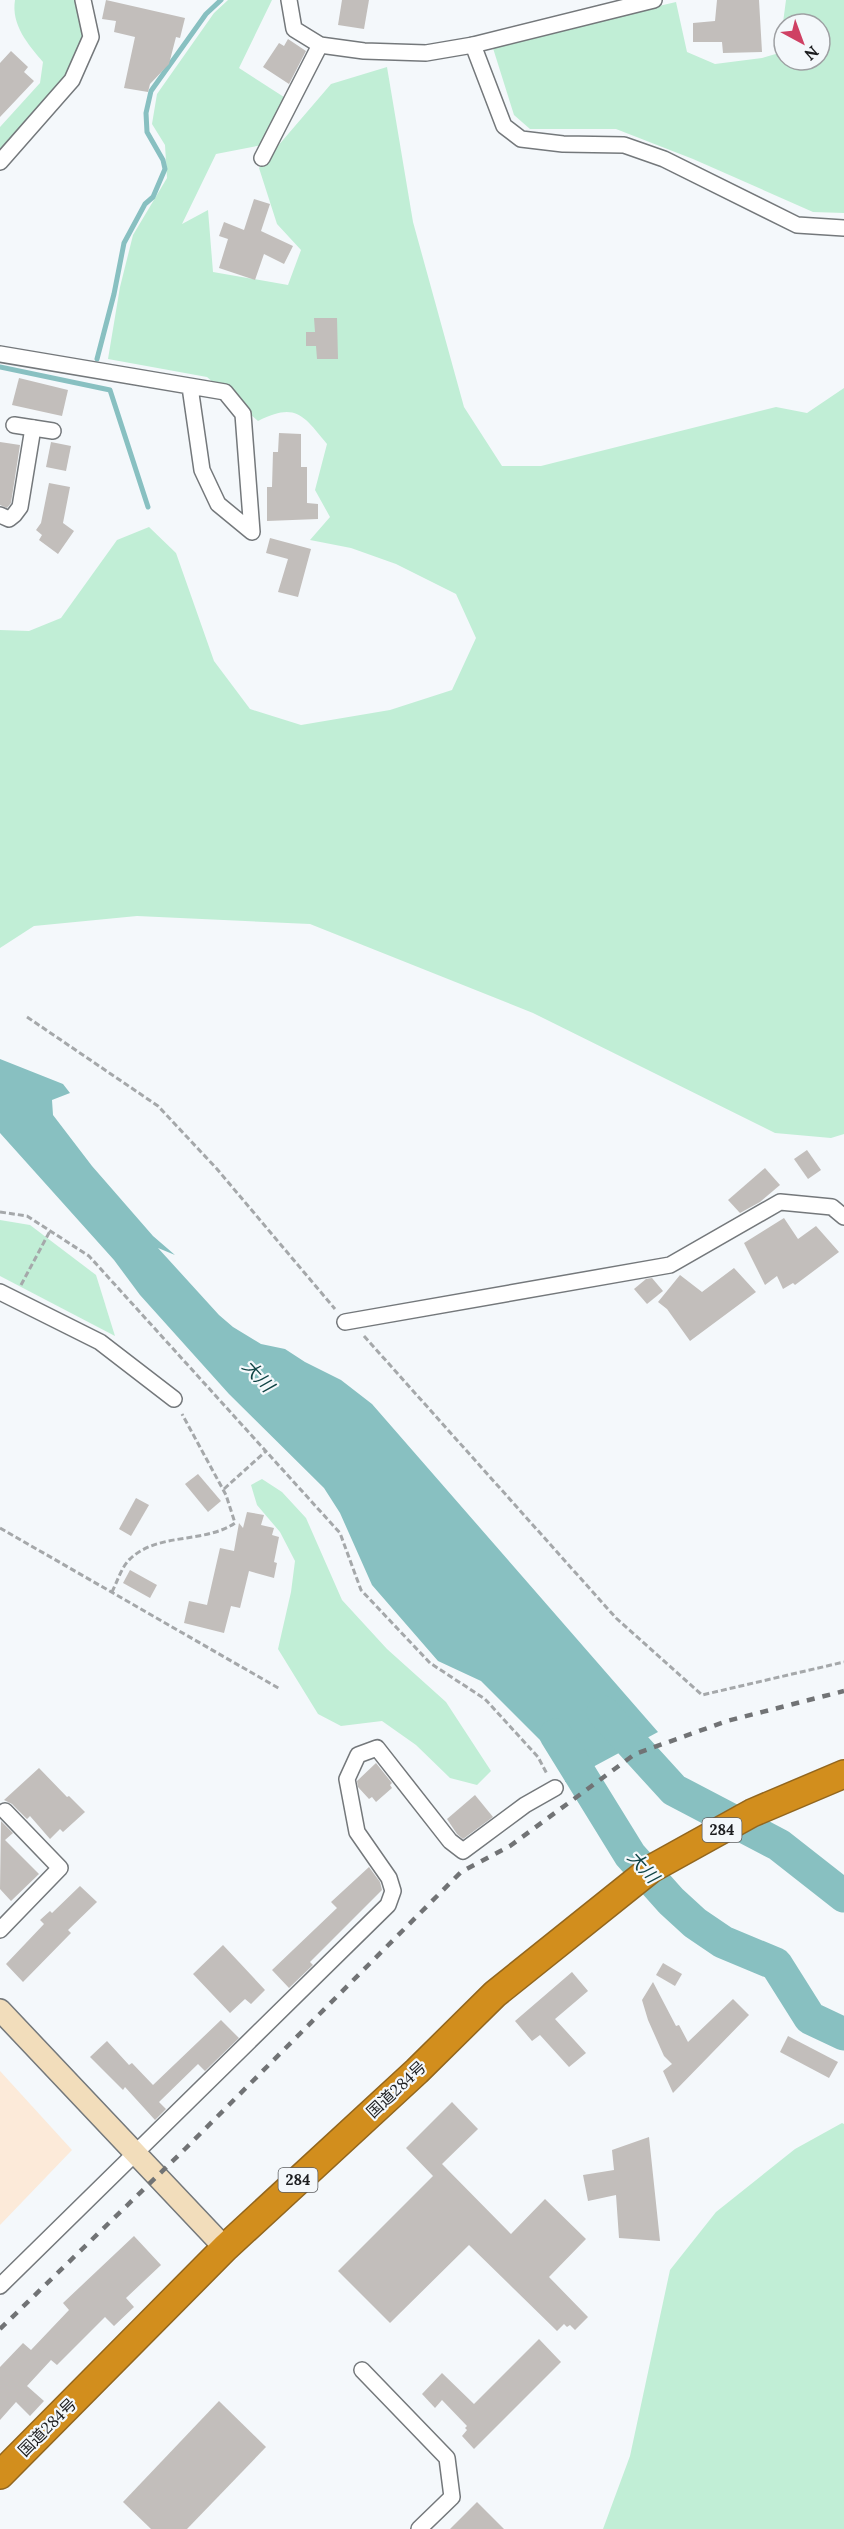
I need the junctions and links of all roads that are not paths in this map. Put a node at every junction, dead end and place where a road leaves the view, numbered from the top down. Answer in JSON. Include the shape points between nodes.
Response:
{"nodes":[{"id":1,"x":83,"y":0,"type":"edge"},
{"id":2,"x":289,"y":0,"type":"edge"},
{"id":3,"x":654,"y":0,"type":"edge"},
{"id":4,"x":616,"y":5,"type":"edge"},
{"id":5,"x":320,"y":45,"type":"junction"},
{"id":6,"x":473,"y":45,"type":"junction"},
{"id":7,"x":262,"y":158,"type":"dead end"},
{"id":8,"x":0,"y":162,"type":"edge"},
{"id":9,"x":844,"y":228,"type":"edge"},
{"id":10,"x":0,"y":354,"type":"edge"},
{"id":11,"x":190,"y":387,"type":"junction"},
{"id":12,"x":14,"y":425,"type":"dead end"},
{"id":13,"x":33,"y":428,"type":"junction"},
{"id":14,"x":53,"y":431,"type":"dead end"},
{"id":15,"x":0,"y":515,"type":"edge"},
{"id":16,"x":844,"y":1217,"type":"edge"},
{"id":17,"x":7,"y":1295,"type":"edge"},
{"id":18,"x":348,"y":1321,"type":"road end"},
{"id":19,"x":174,"y":1399,"type":"road end"},
{"id":20,"x":844,"y":1774,"type":"edge"},
{"id":21,"x":555,"y":1788,"type":"road end"},
{"id":22,"x":5,"y":1810,"type":"dead end"},
{"id":23,"x":0,"y":1930,"type":"edge"},
{"id":24,"x":0,"y":2010,"type":"edge"},
{"id":25,"x":136,"y":2152,"type":"junction"},
{"id":26,"x":225,"y":2248,"type":"junction"},
{"id":27,"x":0,"y":2286,"type":"edge"},
{"id":28,"x":362,"y":2370,"type":"dead end"},
{"id":29,"x":0,"y":2475,"type":"edge"},
{"id":30,"x":419,"y":2529,"type":"edge"}],
"edges":[{"from":1,"to":8,"type":"street","via":[[91,37],[72,80]]},
{"from":2,"to":5,"type":"street","via":[[294,29]]},
{"from":3,"to":4,"type":"street"},
{"from":4,"to":6,"type":"street"},
{"from":5,"to":6,"type":"street","via":[[426,53]]},
{"from":5,"to":7,"type":"street"},
{"from":6,"to":9,"type":"street","via":[[504,126],[521,139],[624,146],[664,159],[797,225]]},
{"from":10,"to":11,"type":"street"},
{"from":11,"to":11,"type":"street","via":[[225,392],[243,414],[252,532],[218,504],[202,470]]},
{"from":12,"to":13,"type":"street"},
{"from":13,"to":14,"type":"street"},
{"from":13,"to":15,"type":"street","via":[[20,507],[9,519]]},
{"from":16,"to":18,"type":"street","via":[[832,1207],[780,1202],[670,1265]]},
{"from":17,"to":19,"type":"street","via":[[100,1342]]},
{"from":20,"to":26,"type":"highway","name":"国道284号","number":"284","via":[[753,1813],[651,1869],[495,1994]]},
{"from":21,"to":25,"type":"street","via":[[463,1851],[450,1841],[377,1749],[358,1755],[347,1779],[357,1832],[389,1878],[393,1891],[388,1905]]},
{"from":22,"to":23,"type":"street","via":[[60,1868]]},
{"from":24,"to":25,"type":"street"},
{"from":25,"to":26,"type":"street"},
{"from":25,"to":27,"type":"street"},
{"from":26,"to":29,"type":"highway","name":"国道284号","number":"284"},
{"from":28,"to":30,"type":"street","via":[[447,2458],[452,2497]]}]}
